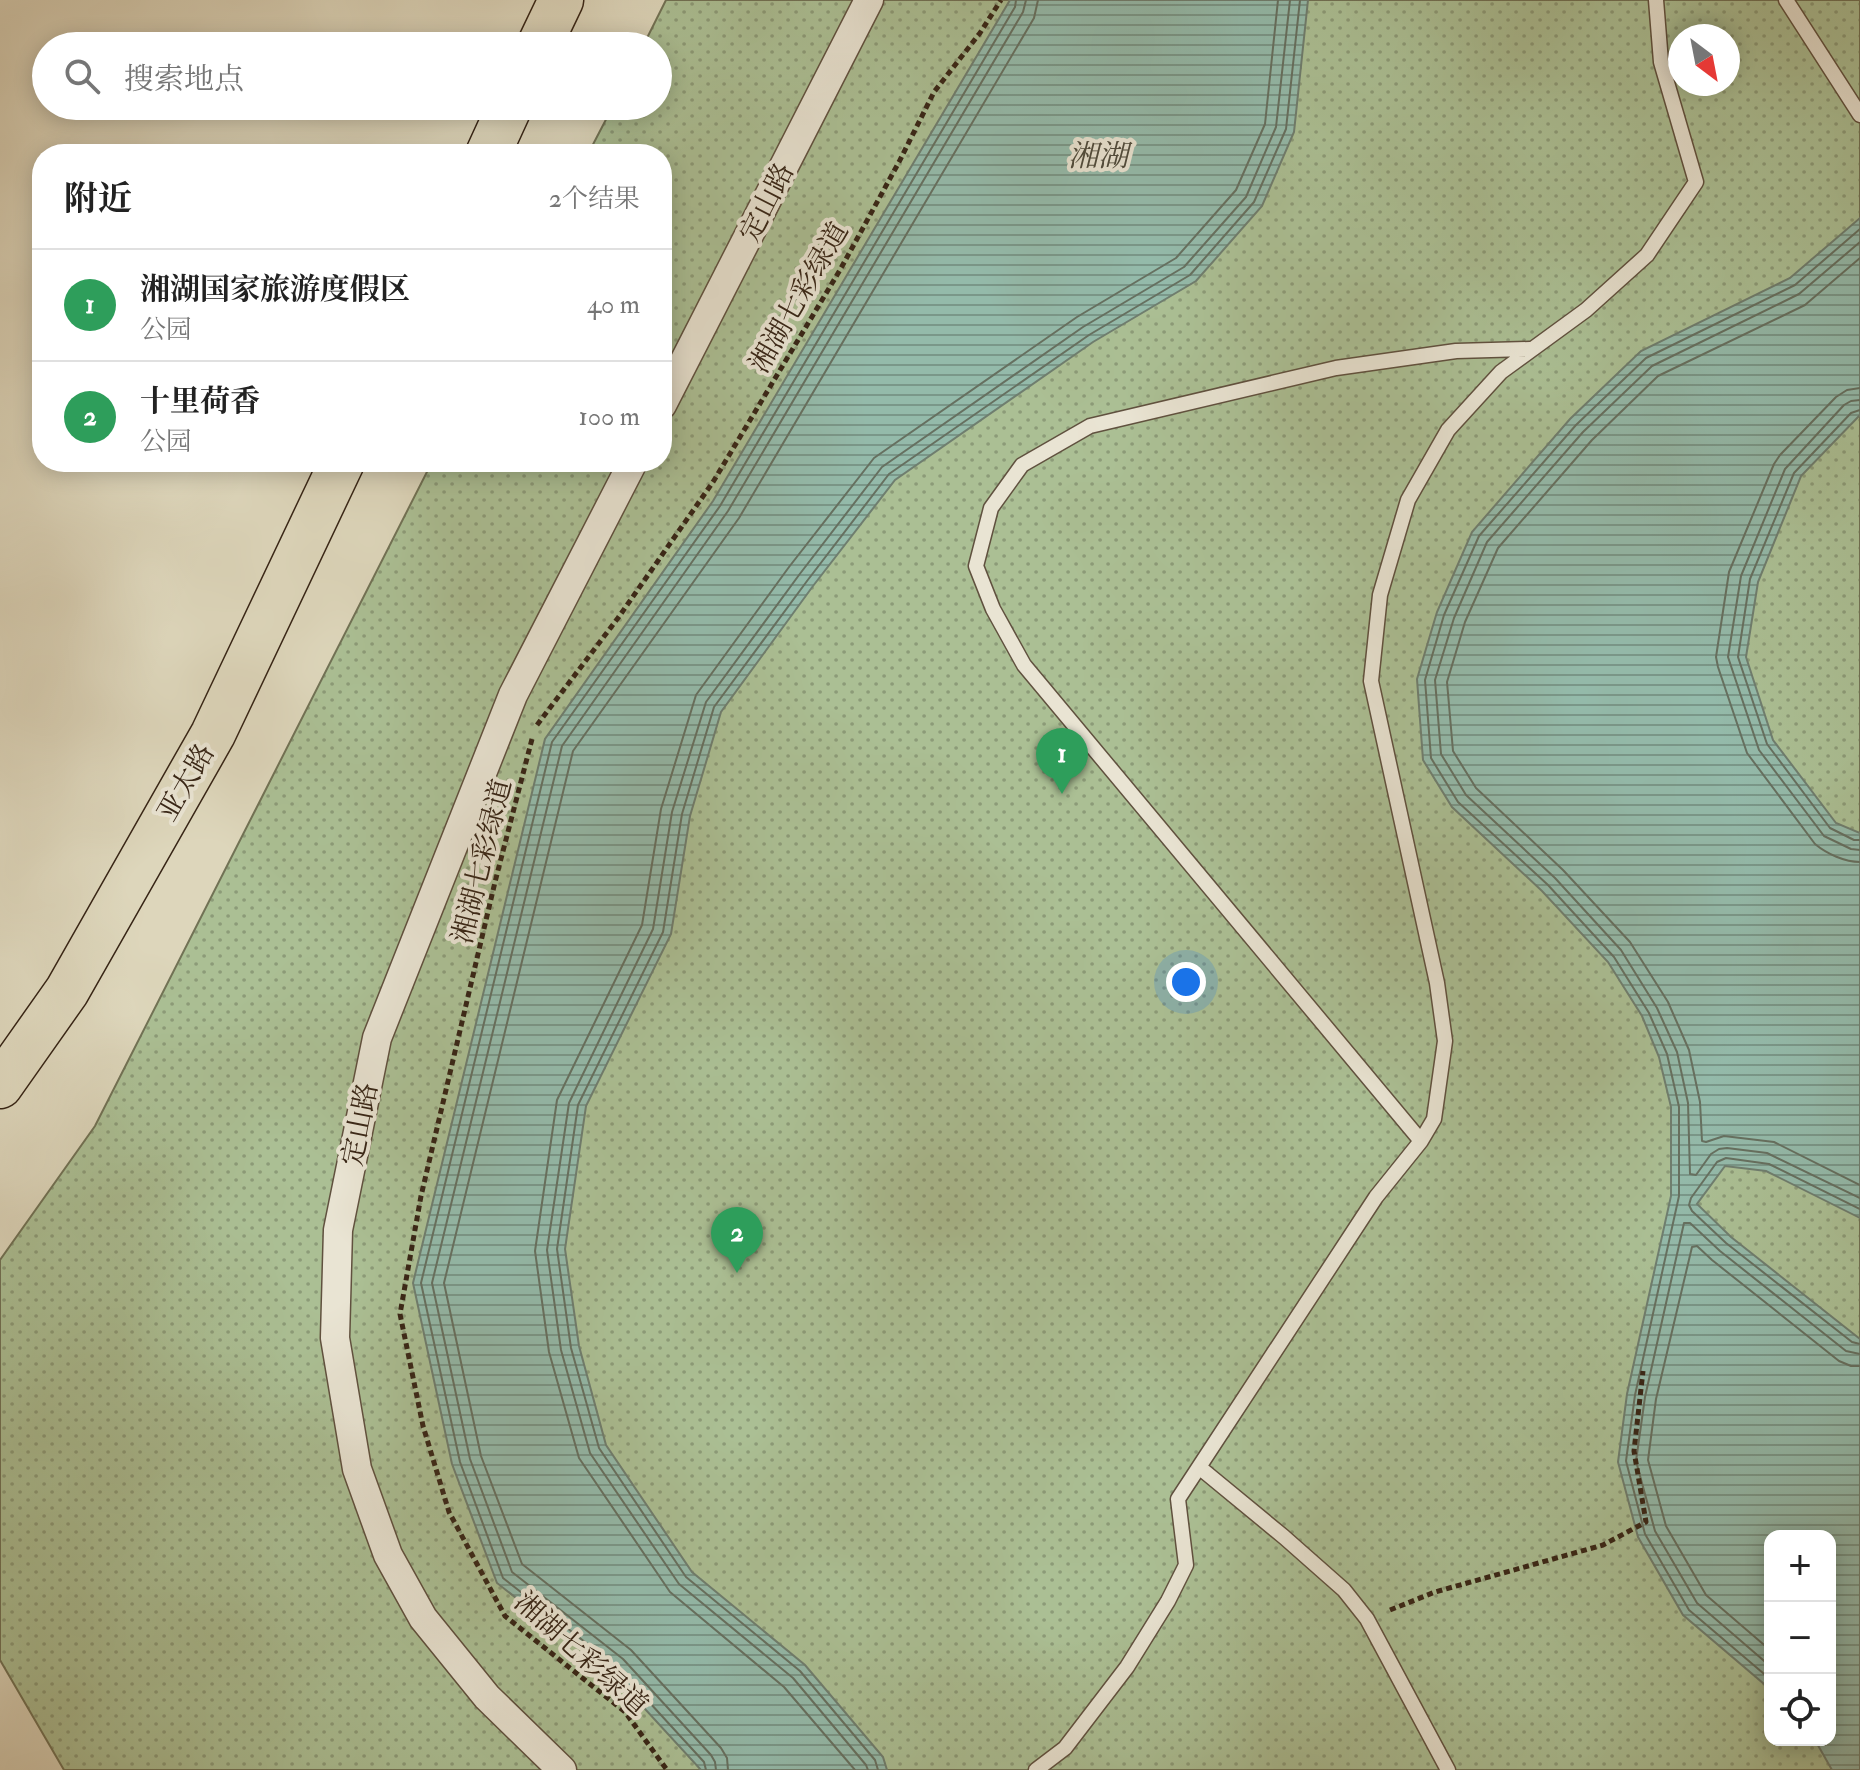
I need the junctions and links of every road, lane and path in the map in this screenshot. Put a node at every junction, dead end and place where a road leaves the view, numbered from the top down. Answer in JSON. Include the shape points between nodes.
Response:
{"nodes":[{"id":1,"x":561,"y":0,"type":"edge"},
{"id":2,"x":869,"y":0,"type":"edge"},
{"id":3,"x":1001,"y":0,"type":"edge"},
{"id":4,"x":1656,"y":0,"type":"edge"},
{"id":5,"x":1786,"y":0,"type":"edge"},
{"id":6,"x":546,"y":32,"type":"edge"},
{"id":7,"x":1860,"y":115,"type":"edge"},
{"id":8,"x":504,"y":120,"type":"edge"},
{"id":9,"x":493,"y":144,"type":"edge"},
{"id":10,"x":1530,"y":349,"type":"junction"},
{"id":11,"x":672,"y":385,"type":"edge"},
{"id":12,"x":337,"y":472,"type":"edge"},
{"id":13,"x":628,"y":472,"type":"edge"},
{"id":14,"x":0,"y":1086,"type":"edge"},
{"id":15,"x":1421,"y":1141,"type":"junction"},
{"id":16,"x":1643,"y":1371,"type":"dead end"},
{"id":17,"x":1199,"y":1467,"type":"junction"},
{"id":18,"x":1367,"y":1619,"type":"junction"},
{"id":19,"x":562,"y":1770,"type":"edge"},
{"id":20,"x":667,"y":1770,"type":"edge"},
{"id":21,"x":1036,"y":1770,"type":"edge"},
{"id":22,"x":1448,"y":1770,"type":"edge"}],
"edges":[{"from":1,"to":6,"type":"main road"},
{"from":2,"to":11,"type":"street","name":"定山路"},
{"from":3,"to":20,"type":"path","name":"湘湖七彩绿道","via":[[934,92],[840,270],[713,482],[536,727],[421,1196],[400,1314],[423,1426],[449,1512],[505,1616],[625,1712]]},
{"from":4,"to":10,"type":"lane","via":[[1661,62],[1696,182],[1647,255],[1586,310]]},
{"from":5,"to":7,"type":"lane"},
{"from":8,"to":9,"type":"main road"},
{"from":10,"to":15,"type":"lane","via":[[1501,372],[1448,430],[1408,500],[1380,595],[1371,681],[1445,1041],[1434,1119]]},
{"from":10,"to":15,"type":"lane","via":[[1456,351],[1336,368],[1090,426],[1022,465],[991,508],[976,566],[1024,665]]},
{"from":12,"to":14,"type":"main road","name":"亚太路","via":[[213,734],[67,991]]},
{"from":13,"to":19,"type":"street","name":"定山路","via":[[513,695],[377,1038],[338,1230],[335,1338],[357,1469],[388,1555],[423,1618],[487,1697]]},
{"from":15,"to":17,"type":"lane","via":[[1376,1197]]},
{"from":16,"to":18,"type":"path","via":[[1634,1451],[1646,1522],[1603,1545],[1435,1592]]},
{"from":17,"to":18,"type":"lane","via":[[1344,1590]]},
{"from":17,"to":21,"type":"lane","via":[[1178,1499],[1186,1565],[1168,1601],[1127,1667],[1065,1748]]},
{"from":18,"to":22,"type":"lane"}]}
